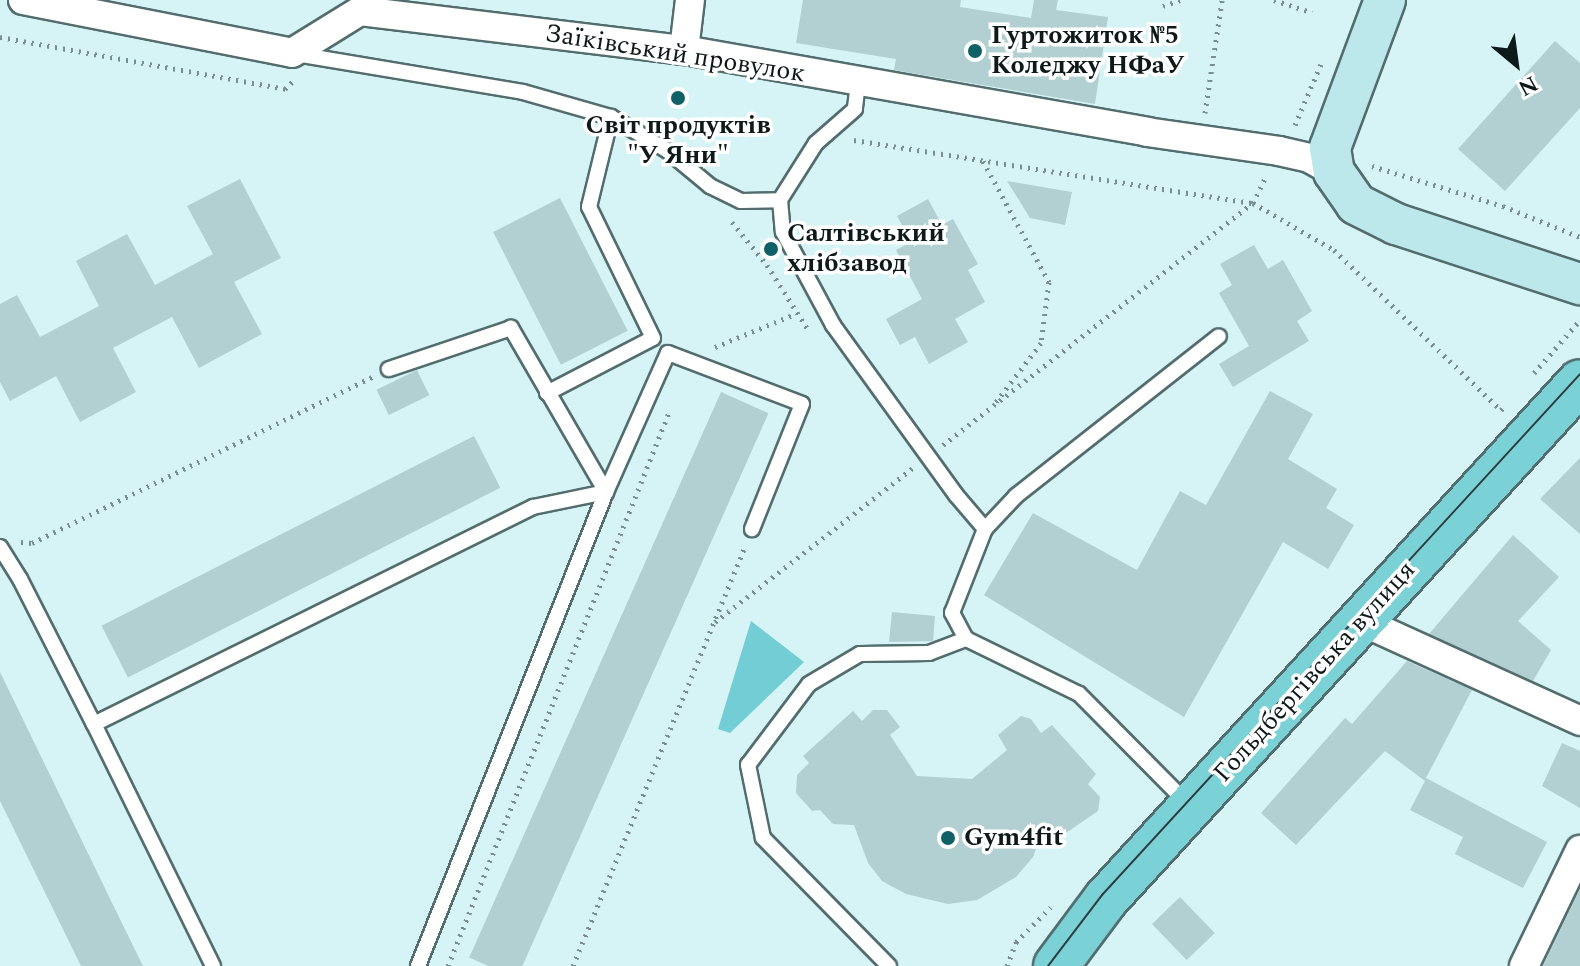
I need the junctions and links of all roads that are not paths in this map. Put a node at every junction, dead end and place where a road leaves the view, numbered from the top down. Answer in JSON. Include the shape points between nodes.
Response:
{"nodes":[{"id":1,"x":23,"y":0,"type":"edge"},
{"id":2,"x":690,"y":0,"type":"edge"},
{"id":3,"x":1385,"y":0,"type":"edge"},
{"id":4,"x":684,"y":50,"type":"junction"},
{"id":5,"x":297,"y":62,"type":"junction"},
{"id":6,"x":858,"y":83,"type":"junction"},
{"id":7,"x":611,"y":117,"type":"junction"},
{"id":8,"x":1334,"y":172,"type":"junction"},
{"id":9,"x":780,"y":200,"type":"junction"},
{"id":10,"x":1580,"y":284,"type":"edge"},
{"id":11,"x":1219,"y":336,"type":"dead end"},
{"id":12,"x":653,"y":338,"type":"junction"},
{"id":13,"x":668,"y":353,"type":"junction"},
{"id":14,"x":389,"y":369,"type":"road end"},
{"id":15,"x":1580,"y":382,"type":"edge"},
{"id":16,"x":547,"y":393,"type":"junction"},
{"id":17,"x":606,"y":492,"type":"junction"},
{"id":18,"x":752,"y":529,"type":"road end"},
{"id":19,"x":985,"y":529,"type":"junction"},
{"id":20,"x":5,"y":544,"type":"edge"},
{"id":21,"x":1361,"y":621,"type":"junction"},
{"id":22,"x":966,"y":639,"type":"junction"},
{"id":23,"x":1580,"y":721,"type":"edge"},
{"id":24,"x":94,"y":724,"type":"junction"},
{"id":25,"x":1191,"y":807,"type":"junction"},
{"id":26,"x":1580,"y":850,"type":"edge"},
{"id":27,"x":213,"y":966,"type":"edge"},
{"id":28,"x":418,"y":966,"type":"edge"},
{"id":29,"x":889,"y":966,"type":"edge"},
{"id":30,"x":1056,"y":966,"type":"edge"},
{"id":31,"x":1524,"y":966,"type":"edge"}],
"edges":[{"from":1,"to":5,"type":"street"},
{"from":2,"to":4,"type":"street"},
{"from":3,"to":8,"type":"street","via":[[1330,148]]},
{"from":4,"to":5,"type":"street","name":"Заїківський провулок","via":[[360,11]]},
{"from":4,"to":6,"type":"street","name":"Заїківський провулок"},
{"from":5,"to":7,"type":"lane","via":[[523,92]]},
{"from":6,"to":8,"type":"street","name":"Заїківський провулок","via":[[1279,151],[1309,158]]},
{"from":6,"to":9,"type":"lane","via":[[855,109],[816,143]]},
{"from":7,"to":9,"type":"lane","via":[[668,151],[710,186],[741,201]]},
{"from":7,"to":12,"type":"lane","via":[[589,207]]},
{"from":8,"to":10,"type":"street","via":[[1356,204],[1396,224]]},
{"from":9,"to":19,"type":"lane","via":[[783,232],[833,325]]},
{"from":11,"to":19,"type":"lane","via":[[1016,496]]},
{"from":12,"to":13,"type":"lane"},
{"from":12,"to":16,"type":"lane"},
{"from":13,"to":17,"type":"lane"},
{"from":13,"to":18,"type":"lane","via":[[802,404]]},
{"from":14,"to":16,"type":"lane","via":[[511,328]]},
{"from":15,"to":21,"type":"main road","name":"Гольдбергівська вулиця"},
{"from":16,"to":17,"type":"lane"},
{"from":17,"to":24,"type":"lane","via":[[533,507]]},
{"from":17,"to":28,"type":"lane"},
{"from":19,"to":22,"type":"lane","via":[[952,613]]},
{"from":20,"to":24,"type":"lane"},
{"from":21,"to":23,"type":"street"},
{"from":21,"to":25,"type":"main road","name":"Гольдбергівська вулиця"},
{"from":22,"to":25,"type":"lane","via":[[1079,694]]},
{"from":22,"to":29,"type":"lane","via":[[929,653],[860,654],[809,684],[748,765],[763,838]]},
{"from":24,"to":27,"type":"lane"},
{"from":25,"to":30,"type":"main road","name":"Гольдбергівська вулиця","via":[[1084,925]]},
{"from":26,"to":31,"type":"street"}]}
